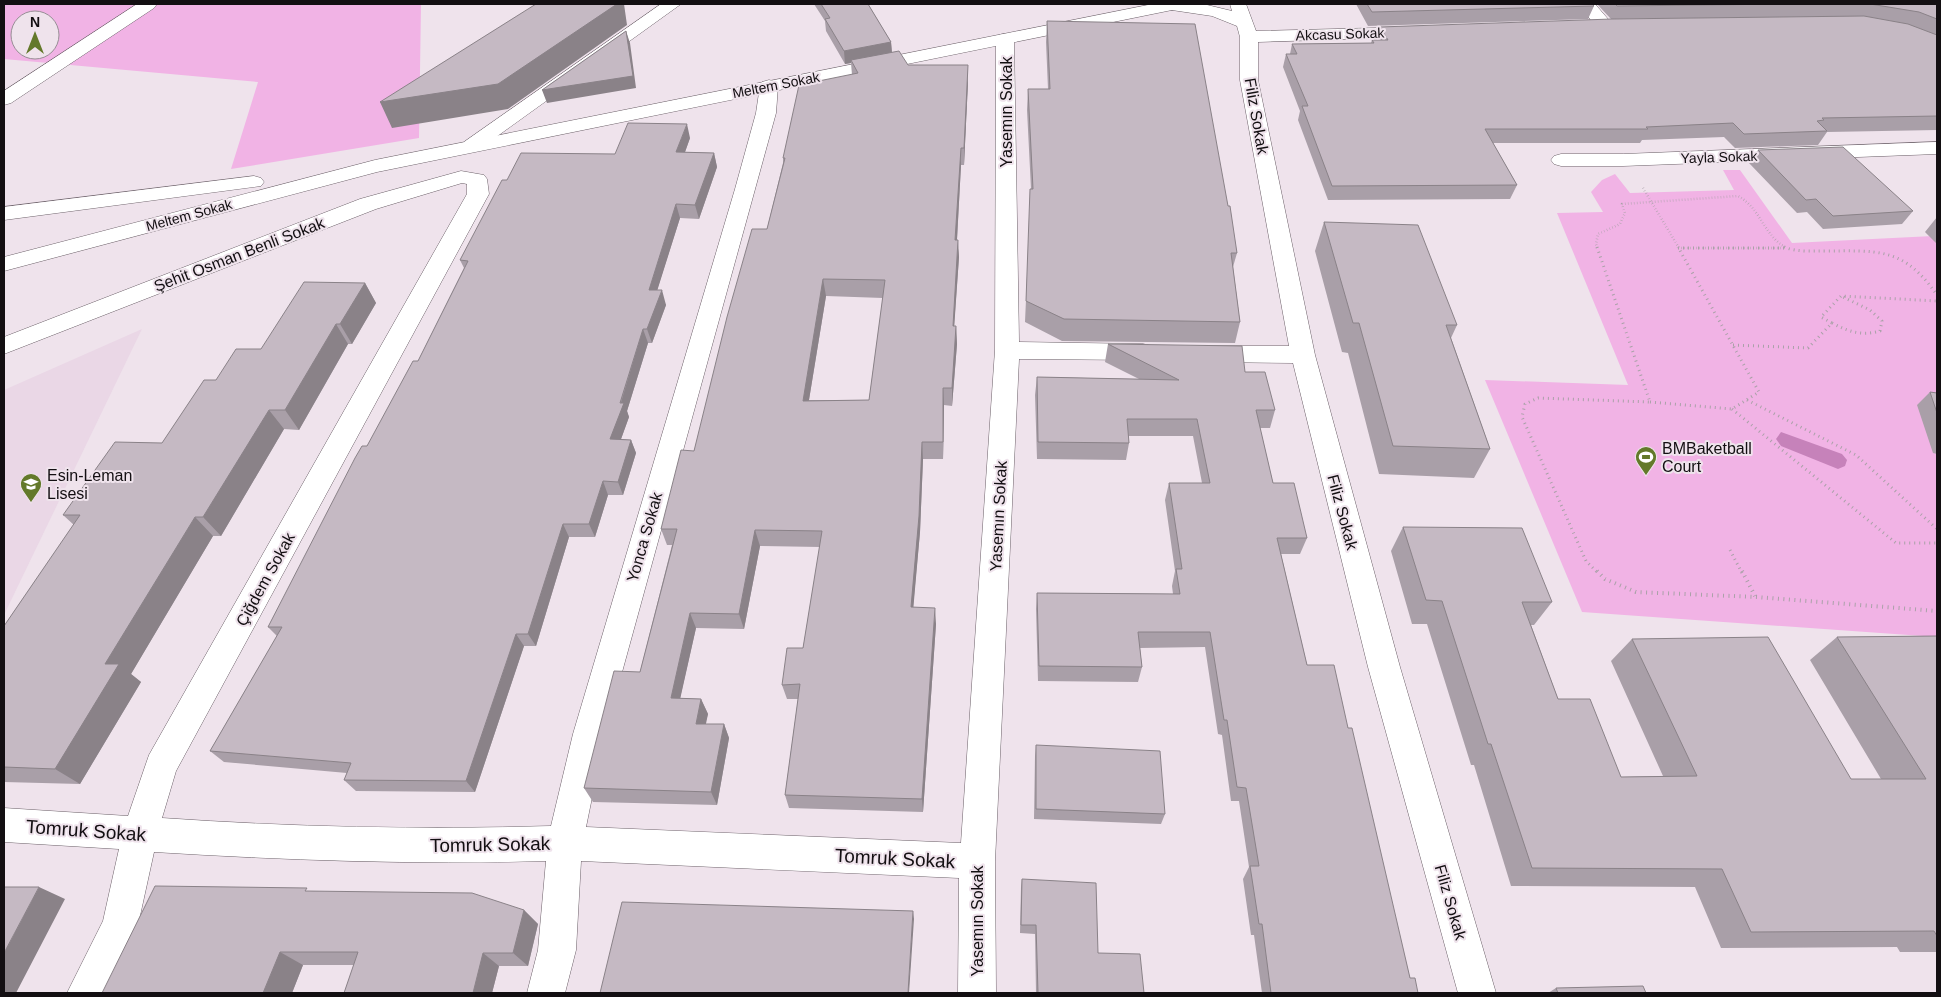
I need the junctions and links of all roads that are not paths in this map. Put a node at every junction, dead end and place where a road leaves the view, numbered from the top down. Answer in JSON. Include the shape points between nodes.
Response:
{"nodes":[{"id":1,"x":124,"y":4,"type":"edge"},
{"id":2,"x":148,"y":4,"type":"edge"},
{"id":3,"x":672,"y":4,"type":"edge"},
{"id":4,"x":1174,"y":4,"type":"edge"},
{"id":5,"x":1586,"y":4,"type":"edge"},
{"id":6,"x":1244,"y":21,"type":"edge"},
{"id":7,"x":1605,"y":26,"type":"junction"},
{"id":8,"x":1624,"y":26,"type":"edge"},
{"id":9,"x":1586,"y":27,"type":"edge"},
{"id":10,"x":1434,"y":31,"type":"edge"},
{"id":11,"x":1005,"y":39,"type":"junction"},
{"id":12,"x":4,"y":82,"type":"edge"},
{"id":13,"x":769,"y":86,"type":"junction"},
{"id":14,"x":4,"y":99,"type":"edge"},
{"id":15,"x":471,"y":146,"type":"junction"},
{"id":16,"x":1937,"y":148,"type":"edge"},
{"id":17,"x":1561,"y":160,"type":"dead end"},
{"id":18,"x":375,"y":166,"type":"junction"},
{"id":19,"x":478,"y":179,"type":"joint"},
{"id":20,"x":4,"y":214,"type":"edge"},
{"id":21,"x":4,"y":264,"type":"edge"},
{"id":22,"x":4,"y":346,"type":"edge"},
{"id":23,"x":1008,"y":350,"type":"junction"},
{"id":24,"x":1303,"y":355,"type":"junction"},
{"id":25,"x":4,"y":825,"type":"edge"},
{"id":26,"x":140,"y":834,"type":"junction"},
{"id":27,"x":565,"y":843,"type":"junction"},
{"id":28,"x":977,"y":861,"type":"junction"},
{"id":29,"x":86,"y":993,"type":"edge"},
{"id":30,"x":546,"y":993,"type":"edge"},
{"id":31,"x":978,"y":993,"type":"edge"},
{"id":32,"x":1477,"y":993,"type":"edge"}],
"edges":[{"from":1,"to":12,"type":"street"},
{"from":2,"to":14,"type":"street"},
{"from":3,"to":15,"type":"street"},
{"from":4,"to":6,"type":"street","via":[[1220,12]]},
{"from":4,"to":11,"type":"street","name":"Meltem Sokak"},
{"from":5,"to":7,"type":"street"},
{"from":6,"to":10,"type":"street","name":"Akcasu Sokak"},
{"from":6,"to":24,"type":"street","name":"Filiz Sokak","via":[[1249,80]]},
{"from":7,"to":8,"type":"street"},
{"from":7,"to":9,"type":"street"},
{"from":11,"to":13,"type":"street","name":"Meltem Sokak"},
{"from":11,"to":23,"type":"street","name":"Yasemın Sokak"},
{"from":13,"to":15,"type":"street","name":"Meltem Sokak"},
{"from":13,"to":27,"type":"street","name":"Yonca Sokak","via":[[766,112],[746,189],[589,734]]},
{"from":15,"to":18,"type":"street","name":"Meltem Sokak"},
{"from":16,"to":17,"type":"street","name":"Yayla Sokak"},
{"from":18,"to":20,"type":"street","name":"Meltem Sokak"},
{"from":18,"to":21,"type":"street","name":"Meltem Sokak"},
{"from":19,"to":22,"type":"street","name":"Şehit Osman Benli Sokak","via":[[461,177],[368,204]]},
{"from":19,"to":26,"type":"street","name":"Çiğdem Sokak","via":[[478,194],[161,766]]},
{"from":23,"to":24,"type":"street"},
{"from":23,"to":28,"type":"street","name":"Yasemın Sokak"},
{"from":24,"to":32,"type":"street","name":"Filiz Sokak","via":[[1384,667]]},
{"from":25,"to":26,"type":"street","name":"Tomruk Sokak"},
{"from":26,"to":27,"type":"street","name":"Tomruk Sokak","via":[[470,846]]},
{"from":26,"to":29,"type":"street","name":"Çiğdem Sokak","via":[[120,924]]},
{"from":27,"to":28,"type":"street","name":"Tomruk Sokak"},
{"from":27,"to":30,"type":"street","name":"Yonca Sokak","via":[[557,950]]},
{"from":28,"to":31,"type":"street","name":"Yasemın Sokak"}]}
